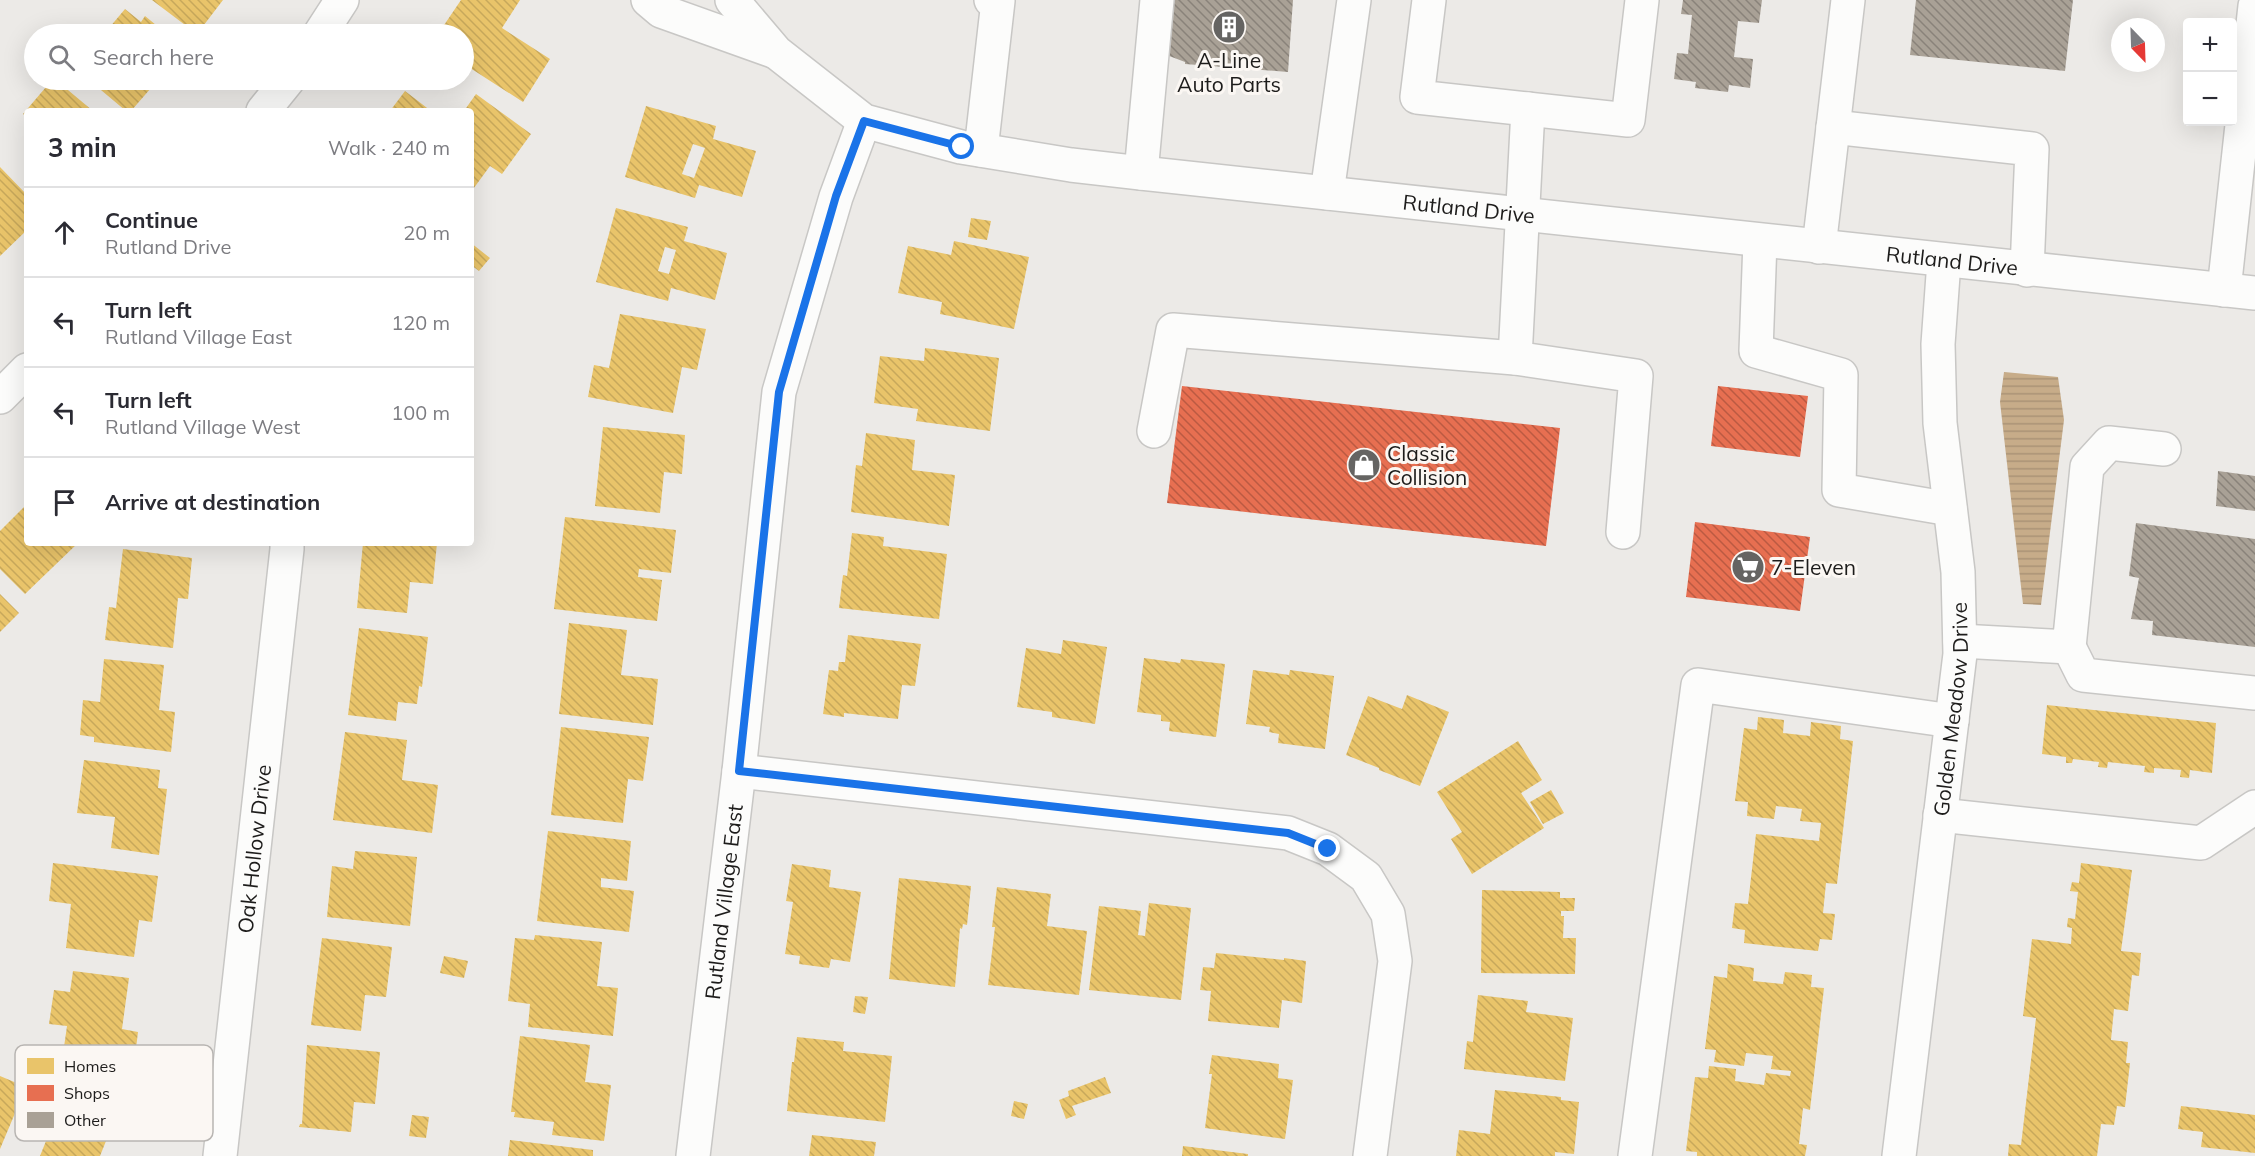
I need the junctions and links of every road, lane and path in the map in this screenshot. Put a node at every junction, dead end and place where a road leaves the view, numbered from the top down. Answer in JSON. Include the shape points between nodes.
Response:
{"nodes":[{"id":1,"x":342,"y":0,"type":"edge"},
{"id":2,"x":648,"y":0,"type":"edge"},
{"id":3,"x":732,"y":0,"type":"edge"},
{"id":4,"x":991,"y":0,"type":"edge"},
{"id":5,"x":1157,"y":0,"type":"edge"},
{"id":6,"x":1354,"y":0,"type":"edge"},
{"id":7,"x":1429,"y":0,"type":"edge"},
{"id":8,"x":1642,"y":0,"type":"edge"},
{"id":9,"x":1848,"y":0,"type":"edge"},
{"id":10,"x":2255,"y":6,"type":"edge"},
{"id":11,"x":326,"y":24,"type":"edge"},
{"id":12,"x":776,"y":52,"type":"junction"},
{"id":13,"x":280,"y":90,"type":"edge"},
{"id":14,"x":265,"y":108,"type":"edge"},
{"id":15,"x":1528,"y":109,"type":"junction"},
{"id":16,"x":864,"y":121,"type":"junction"},
{"id":17,"x":1833,"y":127,"type":"junction"},
{"id":18,"x":981,"y":150,"type":"junction"},
{"id":19,"x":2247,"y":157,"type":"edge"},
{"id":20,"x":1141,"y":173,"type":"junction"},
{"id":21,"x":1327,"y":193,"type":"junction"},
{"id":22,"x":1523,"y":214,"type":"junction"},
{"id":23,"x":1760,"y":241,"type":"junction"},
{"id":24,"x":1819,"y":247,"type":"junction"},
{"id":25,"x":1944,"y":261,"type":"junction"},
{"id":26,"x":2027,"y":270,"type":"junction"},
{"id":27,"x":2239,"y":291,"type":"edge"},
{"id":28,"x":1515,"y":358,"type":"junction"},
{"id":29,"x":24,"y":373,"type":"edge"},
{"id":30,"x":0,"y":397,"type":"edge"},
{"id":31,"x":1154,"y":431,"type":"dead end"},
{"id":32,"x":2164,"y":448,"type":"dead end"},
{"id":33,"x":1950,"y":509,"type":"junction"},
{"id":34,"x":1623,"y":532,"type":"dead end"},
{"id":35,"x":286,"y":546,"type":"edge"},
{"id":36,"x":1960,"y":641,"type":"junction"},
{"id":37,"x":2069,"y":647,"type":"junction"},
{"id":38,"x":2255,"y":693,"type":"edge"},
{"id":39,"x":1952,"y":720,"type":"junction"},
{"id":40,"x":739,"y":771,"type":"junction"},
{"id":41,"x":2255,"y":807,"type":"edge"},
{"id":42,"x":1940,"y":815,"type":"junction"},
{"id":43,"x":220,"y":1156,"type":"edge"},
{"id":44,"x":693,"y":1156,"type":"edge"},
{"id":45,"x":1370,"y":1156,"type":"edge"},
{"id":46,"x":1635,"y":1156,"type":"edge"},
{"id":47,"x":1899,"y":1156,"type":"edge"}],
"edges":[{"from":1,"to":11,"type":"street"},
{"from":2,"to":12,"type":"street","via":[[661,11]]},
{"from":3,"to":12,"type":"street","name":"Rutland Drive"},
{"from":4,"to":18,"type":"street","via":[[998,1]]},
{"from":5,"to":20,"type":"street"},
{"from":6,"to":21,"type":"street"},
{"from":7,"to":15,"type":"street","via":[[1417,97]]},
{"from":8,"to":15,"type":"street","via":[[1628,120]]},
{"from":9,"to":17,"type":"street"},
{"from":10,"to":19,"type":"street"},
{"from":12,"to":16,"type":"street","name":"Rutland Drive"},
{"from":13,"to":14,"type":"street"},
{"from":15,"to":22,"type":"street"},
{"from":16,"to":18,"type":"street","name":"Rutland Drive"},
{"from":16,"to":40,"type":"street","name":"Rutland Village East","via":[[836,196],[779,392]]},
{"from":17,"to":24,"type":"street"},
{"from":17,"to":26,"type":"street","via":[[2032,149]]},
{"from":18,"to":20,"type":"street","name":"Rutland Drive"},
{"from":19,"to":27,"type":"street"},
{"from":20,"to":21,"type":"street","name":"Rutland Drive"},
{"from":21,"to":22,"type":"street","name":"Rutland Drive"},
{"from":22,"to":23,"type":"street","name":"Rutland Drive"},
{"from":22,"to":28,"type":"street"},
{"from":23,"to":24,"type":"street","name":"Rutland Drive"},
{"from":23,"to":33,"type":"street","via":[[1756,351],[1841,375],[1839,490]]},
{"from":24,"to":25,"type":"street","name":"Rutland Drive"},
{"from":25,"to":26,"type":"street","name":"Rutland Drive"},
{"from":25,"to":33,"type":"street","name":"Golden Meadow Drive","via":[[1938,344],[1940,423]]},
{"from":26,"to":27,"type":"street","name":"Rutland Drive"},
{"from":28,"to":31,"type":"street","via":[[1173,330]]},
{"from":28,"to":34,"type":"street","via":[[1636,376]]},
{"from":29,"to":30,"type":"street"},
{"from":32,"to":37,"type":"street","via":[[2109,442],[2087,467]]},
{"from":33,"to":36,"type":"street","name":"Golden Meadow Drive","via":[[1958,572]]},
{"from":35,"to":43,"type":"street","name":"Oak Hollow Drive"},
{"from":36,"to":37,"type":"street"},
{"from":36,"to":39,"type":"street","name":"Golden Meadow Drive"},
{"from":37,"to":38,"type":"street","via":[[2083,675]]},
{"from":39,"to":42,"type":"street","name":"Golden Meadow Drive"},
{"from":39,"to":46,"type":"street","via":[[1698,684]]},
{"from":40,"to":44,"type":"street","name":"Rutland Village East"},
{"from":40,"to":45,"type":"street","via":[[1288,833],[1328,849],[1366,877],[1388,914],[1395,961]]},
{"from":41,"to":42,"type":"street","via":[[2201,843]]},
{"from":42,"to":47,"type":"street","name":"Golden Meadow Drive"}]}
